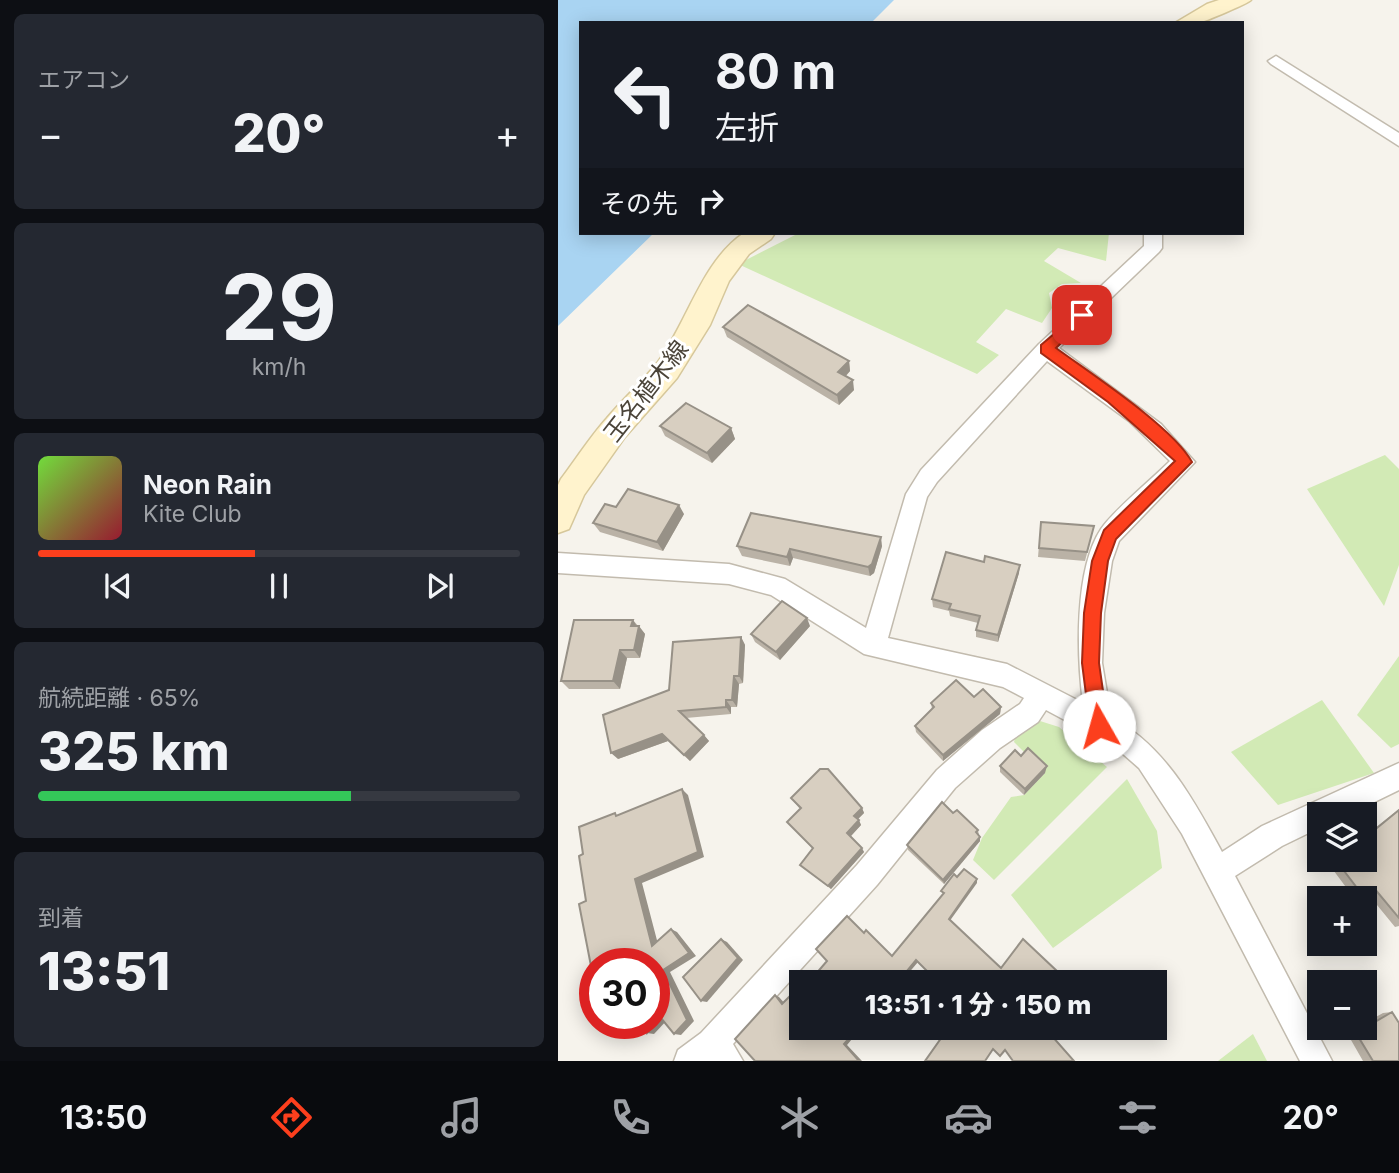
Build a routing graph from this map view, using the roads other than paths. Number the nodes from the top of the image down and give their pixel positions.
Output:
1 (1241, 0) edge
2 (1188, 21) edge
3 (1276, 61) dead end
4 (1399, 141) edge
5 (759, 235) edge
6 (1152, 235) edge
7 (1046, 349) junction
8 (558, 520) edge
9 (558, 563) edge
10 (873, 646) junction
11 (1042, 693) junction
12 (1099, 726) junction
13 (1399, 776) edge
14 (1345, 802) edge
15 (1307, 820) edge
16 (1215, 872) junction
17 (710, 1055) edge
18 (1317, 1061) edge

1 - 2 main road
3 - 4 street
5 - 8 main road, 玉名植木線
6 - 7 street
7 - 10 street
7 - 12 street
9 - 10 street
10 - 11 street
11 - 12 street
11 - 17 street
12 - 16 street
13 - 14 street
15 - 16 street
16 - 18 street

